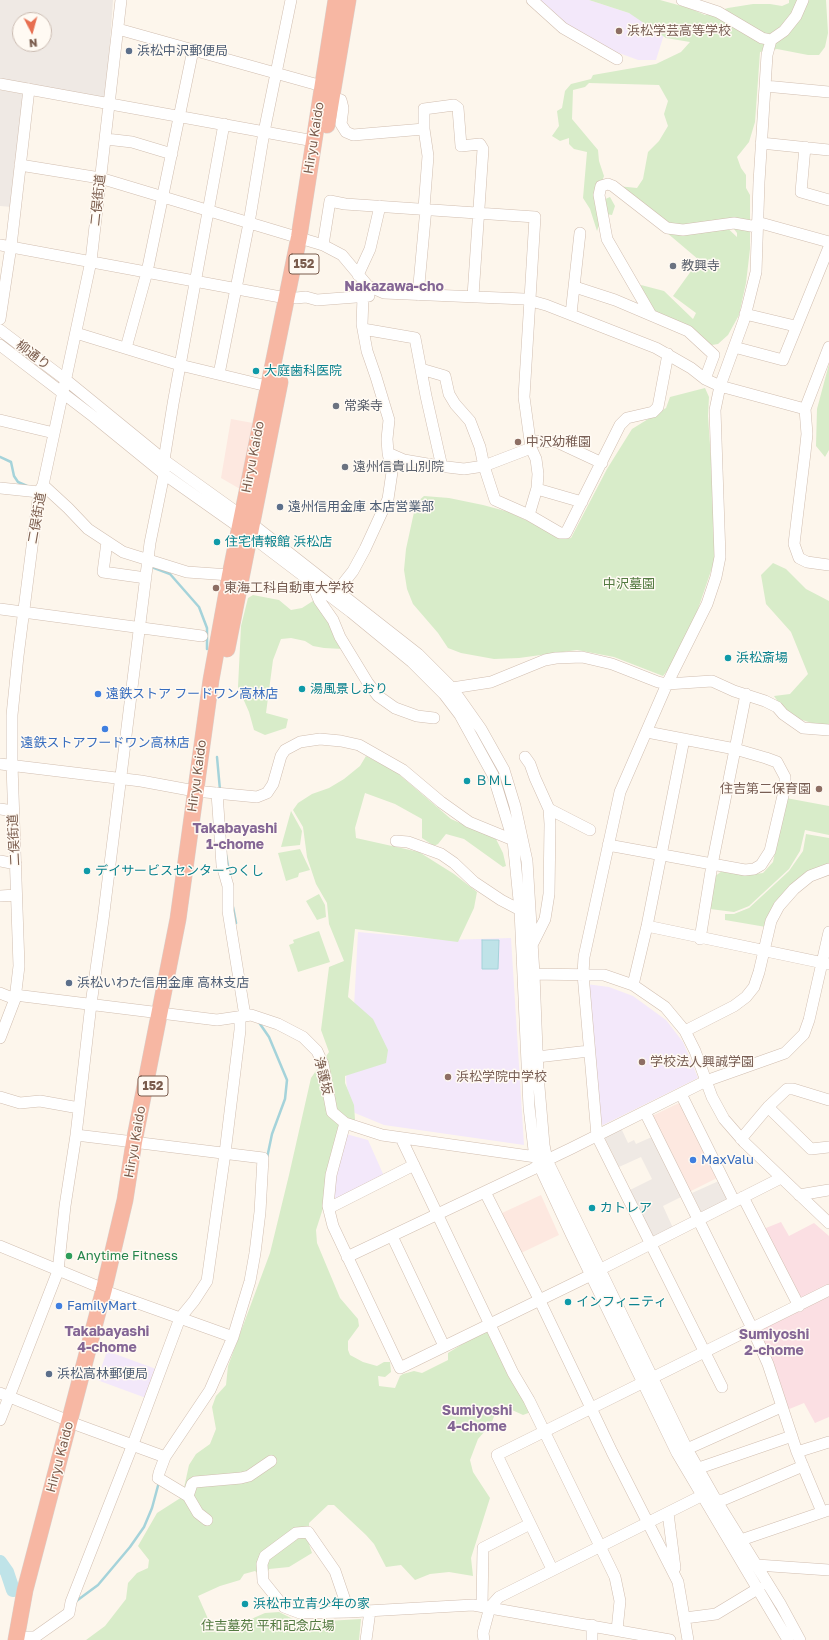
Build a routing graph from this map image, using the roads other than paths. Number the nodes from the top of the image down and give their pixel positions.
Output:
1 (121, 0) edge
2 (291, 0) edge
3 (336, 0) edge
4 (348, 0) edge
5 (532, 0) edge
6 (682, 0) edge
7 (803, 0) edge
8 (118, 29) junction
9 (771, 40) junction
10 (194, 50) junction
11 (617, 59) dead end
12 (277, 73) junction
13 (0, 84) edge
14 (765, 86) junction
15 (29, 89) junction
16 (327, 92) junction
17 (829, 92) edge
18 (110, 103) junction
19 (180, 116) junction
20 (224, 124) junction
21 (424, 130) junction
22 (264, 132) junction
23 (106, 139) junction
24 (314, 142) junction
25 (761, 143) junction
26 (805, 147) junction
27 (829, 150) edge
28 (172, 154) junction
29 (20, 164) junction
30 (100, 178) junction
31 (163, 196) junction
32 (829, 200) edge
33 (380, 206) junction
34 (425, 208) junction
35 (208, 210) junction
36 (478, 214) junction
37 (249, 223) junction
38 (757, 224) junction
39 (580, 233) dead end
40 (310, 241) junction
41 (829, 242) edge
42 (5, 246) edge
43 (829, 247) edge
44 (91, 261) junction
45 (147, 272) junction
46 (358, 274) junction
47 (196, 281) junction
48 (575, 287) junction
49 (236, 288) junction
50 (384, 293) junction
51 (418, 295) junction
52 (473, 296) junction
53 (363, 297) junction
54 (291, 298) junction
55 (530, 301) junction
56 (571, 314) junction
57 (745, 314) junction
58 (651, 315) junction
59 (0, 319) edge
60 (795, 326) junction
61 (363, 329) junction
62 (0, 330) edge
63 (76, 333) junction
64 (0, 345) edge
65 (734, 347) junction
66 (829, 347) edge
67 (126, 348) junction
68 (668, 354) junction
69 (180, 365) junction
70 (421, 369) junction
71 (219, 374) junction
72 (705, 379) junction
73 (66, 380) junction
74 (267, 386) junction
75 (720, 386) junction
76 (62, 392) junction
77 (805, 409) junction
78 (0, 420) edge
79 (54, 433) junction
80 (531, 444) junction
81 (388, 452) junction
82 (164, 460) junction
83 (602, 463) junction
84 (484, 466) junction
85 (442, 467) junction
86 (164, 474) junction
87 (0, 488) edge
88 (41, 489) junction
89 (537, 489) junction
90 (582, 502) junction
91 (529, 516) junction
92 (246, 526) junction
93 (106, 545) junction
94 (829, 565) edge
95 (147, 568) junction
96 (230, 575) junction
97 (310, 580) junction
98 (338, 590) junction
99 (0, 609) edge
100 (23, 613) junction
101 (139, 627) junction
102 (202, 636) dead end
103 (667, 684) junction
104 (452, 688) junction
105 (746, 694) junction
106 (434, 718) dead end
107 (829, 730) edge
108 (647, 732) junction
109 (684, 739) junction
110 (735, 749) junction
111 (525, 757) dead end
112 (0, 764) edge
113 (12, 765) junction
114 (120, 779) junction
115 (212, 793) junction
116 (0, 809) edge
117 (549, 809) junction
118 (13, 811) junction
119 (590, 830) dead end
120 (513, 840) junction
121 (396, 841) dead end
122 (608, 845) junction
123 (661, 855) junction
124 (0, 861) edge
125 (16, 864) junction
126 (712, 865) junction
127 (829, 869) edge
128 (16, 895) junction
129 (0, 896) edge
130 (520, 910) junction
131 (647, 926) junction
132 (829, 932) edge
133 (700, 939) junction
134 (532, 945) junction
135 (764, 951) junction
136 (825, 964) edge
137 (529, 974) junction
138 (583, 974) junction
139 (633, 985) junction
140 (0, 993) edge
141 (15, 997) junction
142 (91, 1004) junction
143 (164, 1014) junction
144 (245, 1016) junction
145 (685, 1031) junction
146 (0, 1038) edge
147 (589, 1051) junction
148 (537, 1056) junction
149 (706, 1081) junction
150 (681, 1094) junction
151 (0, 1097) edge
152 (829, 1100) edge
153 (768, 1107) junction
154 (79, 1108) junction
155 (645, 1112) junction
156 (345, 1123) junction
157 (76, 1135) junction
158 (597, 1136) junction
159 (401, 1138) junction
160 (741, 1139) junction
161 (137, 1142) junction
162 (829, 1147) edge
163 (225, 1153) junction
164 (541, 1161) junction
165 (414, 1165) junction
166 (781, 1178) junction
167 (829, 1190) edge
168 (485, 1192) junction
169 (799, 1195) junction
170 (739, 1199) junction
171 (329, 1208) junction
172 (438, 1214) junction
173 (699, 1218) junction
174 (829, 1223) edge
175 (392, 1236) junction
176 (652, 1244) junction
177 (0, 1246) edge
178 (347, 1258) junction
179 (58, 1271) junction
180 (595, 1272) junction
181 (829, 1290) edge
182 (107, 1291) junction
183 (539, 1299) junction
184 (799, 1306) junction
185 (180, 1318) junction
186 (491, 1324) junction
187 (752, 1328) junction
188 (233, 1337) junction
189 (444, 1346) junction
190 (705, 1352) junction
191 (648, 1381) junction
192 (722, 1387) dead end
193 (5, 1395) edge
194 (781, 1407) junction
195 (592, 1408) junction
196 (0, 1420) edge
197 (72, 1422) junction
198 (543, 1432) junction
199 (792, 1436) junction
200 (829, 1442) edge
201 (133, 1444) junction
202 (687, 1449) junction
203 (797, 1452) junction
204 (166, 1457) junction
205 (271, 1461) dead end
206 (803, 1466) junction
207 (698, 1470) junction
208 (188, 1496) junction
209 (701, 1496) junction
210 (716, 1500) junction
211 (826, 1511) edge
212 (668, 1513) junction
213 (207, 1520) dead end
214 (647, 1523) junction
215 (530, 1524) junction
216 (741, 1540) junction
217 (600, 1546) junction
218 (757, 1565) junction
219 (552, 1569) junction
220 (829, 1570) edge
221 (678, 1582) junction
222 (759, 1588) junction
223 (486, 1606) junction
224 (370, 1611) junction
225 (349, 1612) junction
226 (685, 1618) junction
227 (592, 1625) junction
228 (617, 1630) junction
229 (481, 1638) edge
230 (647, 1638) edge
231 (23, 1639) edge
232 (366, 1640) edge
233 (592, 1640) edge
234 (670, 1640) edge
235 (688, 1640) edge
236 (788, 1640) edge
237 (800, 1640) edge

1 - 8 street, 二俣街道
2 - 12 street
3 - 16 highway, Hiryu Kaido / 152
4 - 16 highway, Hiryu Kaido / 152
5 - 11 street
6 - 9 street
7 - 9 street
8 - 10 street
8 - 18 street, 二俣街道
9 - 14 street
10 - 12 street
10 - 19 street
12 - 16 street
12 - 22 street
13 - 15 street
14 - 17 street
14 - 25 street
15 - 18 street
15 - 29 street
16 - 21 street
16 - 24 highway, Hiryu Kaido / 152
16 - 40 highway, Hiryu Kaido / 152
18 - 19 street
18 - 23 street, 二俣街道
19 - 20 street
19 - 28 street
20 - 22 street
20 - 35 street
21 - 34 street
21 - 36 street
22 - 24 street
22 - 37 street
23 - 28 street
23 - 30 street, 二俣街道
24 - 40 highway, Hiryu Kaido / 152
25 - 26 street
25 - 38 street
26 - 27 street
26 - 32 street
28 - 31 street
29 - 30 street
29 - 42 street
30 - 31 street
30 - 44 street, 二俣街道
31 - 35 street
31 - 45 street
33 - 34 street
33 - 40 street
33 - 46 street
34 - 36 street
34 - 51 street
35 - 37 street
35 - 47 street
36 - 52 street
36 - 55 street
37 - 40 street
37 - 49 street
38 - 41 street
38 - 57 street
38 - 58 street
39 - 48 street
40 - 46 street
40 - 54 highway, Hiryu Kaido / 152
42 - 44 street
42 - 59 street
43 - 60 street
44 - 45 street
44 - 63 street, 二俣街道
45 - 47 street
45 - 67 street
46 - 50 street
47 - 49 street
47 - 69 street
48 - 56 street
48 - 58 street
49 - 54 street
49 - 71 street
50 - 51 street
50 - 53 street
51 - 52 street
52 - 55 street
53 - 54 street
53 - 61 street
54 - 74 highway, Hiryu Kaido / 152
54 - 92 highway, Hiryu Kaido / 152
55 - 56 street
55 - 80 street
56 - 68 street
57 - 60 street
57 - 65 street
58 - 72 street
60 - 65 street
61 - 70 street
61 - 81 street
62 - 73 street, 柳通り
63 - 67 street
63 - 73 street, 二俣街道
64 - 76 street, 柳通り
65 - 75 street
66 - 77 street
67 - 69 street
68 - 72 street
68 - 83 street
69 - 71 street
69 - 82 street
70 - 84 street
70 - 85 street
71 - 74 street
72 - 75 street
73 - 76 street, 二俣街道
73 - 82 street, 柳通り
74 - 92 highway, Hiryu Kaido / 152
75 - 77 street
75 - 103 street
76 - 79 street, 二俣街道
76 - 86 street, 柳通り
77 - 94 street
78 - 79 street
79 - 88 street, 二俣街道
80 - 83 street
80 - 84 street
80 - 89 street
81 - 85 street
81 - 98 street
82 - 86 street
82 - 92 street, 柳通り
83 - 90 street
84 - 85 street
84 - 91 street
86 - 92 street, 柳通り
86 - 95 street
87 - 88 street
88 - 93 street
88 - 100 street, 二俣街道
89 - 90 street
89 - 91 street
90 - 91 street
92 - 96 highway, Hiryu Kaido / 152
92 - 97 street
92 - 98 street
92 - 115 highway, Hiryu Kaido / 152
93 - 95 street
93 - 95 street
95 - 96 street
95 - 101 street
96 - 115 highway, Hiryu Kaido / 152
97 - 106 street
97 - 120 street
98 - 104 street
99 - 100 street
100 - 101 street
100 - 113 street, 二俣街道
101 - 102 street
101 - 114 street
103 - 104 street
103 - 105 street
103 - 108 street
104 - 134 street
105 - 107 street
105 - 110 street
108 - 109 street
108 - 122 street
109 - 110 street
109 - 123 street
110 - 126 street
110 - 126 street
111 - 117 street
112 - 113 street
113 - 114 street
113 - 118 street, 二俣街道
114 - 115 street
114 - 142 street
115 - 120 street
115 - 143 highway, Hiryu Kaido / 152
115 - 144 street
116 - 118 street
117 - 119 street
117 - 134 street
118 - 125 street, 二俣街道
120 - 130 street
121 - 130 street
122 - 123 street
122 - 138 street
123 - 126 street
123 - 131 street
124 - 125 street
125 - 128 street, 二俣街道
126 - 133 street
127 - 135 street
128 - 129 street
128 - 141 street, 二俣街道
130 - 137 street
131 - 133 street
131 - 139 street
132 - 136 street
133 - 135 street
134 - 137 street
135 - 136 street
135 - 145 street
136 - 149 street
137 - 138 street
137 - 148 street
137 - 164 street
138 - 139 street
138 - 147 street
139 - 145 street
140 - 141 street
141 - 142 street
141 - 146 street, 二俣街道
142 - 143 street
142 - 154 street
143 - 144 street
143 - 161 highway, Hiryu Kaido / 152
144 - 156 street, 浄護坂
144 - 163 street
145 - 149 street
147 - 148 street
147 - 158 street
148 - 164 street
149 - 150 street
149 - 160 street
150 - 155 street
150 - 170 street
151 - 154 street
152 - 153 street
153 - 160 street
153 - 162 street
154 - 157 street
155 - 158 street
155 - 173 street
156 - 159 street
156 - 171 street
157 - 161 street
157 - 179 street
158 - 164 street
158 - 176 street
159 - 164 street
159 - 165 street
160 - 166 street
161 - 163 street
161 - 182 highway, Hiryu Kaido / 152
163 - 185 street
163 - 188 street
164 - 168 street
164 - 180 street
165 - 171 street
165 - 172 street
166 - 169 street
166 - 170 street
167 - 169 street
168 - 172 street
168 - 183 street
169 - 174 street
170 - 173 street
170 - 184 street
171 - 178 street
172 - 175 street
172 - 186 street
173 - 176 street
173 - 187 street
175 - 178 street
175 - 189 street
176 - 180 street
176 - 190 street
177 - 179 street
178 - 189 street
179 - 182 street
179 - 193 street
180 - 183 street
180 - 191 street
181 - 184 street
182 - 185 street
182 - 197 highway, Hiryu Kaido / 152
183 - 186 street
183 - 195 street
184 - 187 street
185 - 188 street
185 - 201 street
186 - 189 street
186 - 198 street
187 - 190 street
187 - 194 street
188 - 204 street
190 - 191 street
190 - 192 street
191 - 195 street
191 - 202 street
191 - 209 street
193 - 196 street
193 - 197 street
194 - 199 street
194 - 202 street
195 - 198 street
195 - 214 street
197 - 201 street
197 - 231 highway, Hiryu Kaido / 152
198 - 215 street
198 - 217 street
199 - 203 street
199 - 207 street
200 - 203 street
201 - 204 street
201 - 231 street
202 - 207 street
203 - 206 street
204 - 208 street
205 - 208 street
206 - 210 street
206 - 211 street
207 - 210 street
208 - 213 street
209 - 212 street
209 - 222 street
210 - 216 street
211 - 216 street
212 - 214 street
212 - 221 street
214 - 217 street
214 - 221 street
215 - 219 street
215 - 223 street
216 - 218 street
217 - 219 street
217 - 228 street
218 - 220 street
218 - 237 street
219 - 223 street
221 - 226 street
222 - 226 street
222 - 236 street
223 - 224 street
223 - 227 street
223 - 229 street
224 - 225 street
224 - 232 street
225 - 225 street
226 - 235 street
227 - 228 street
227 - 233 street
228 - 230 street
230 - 234 street

